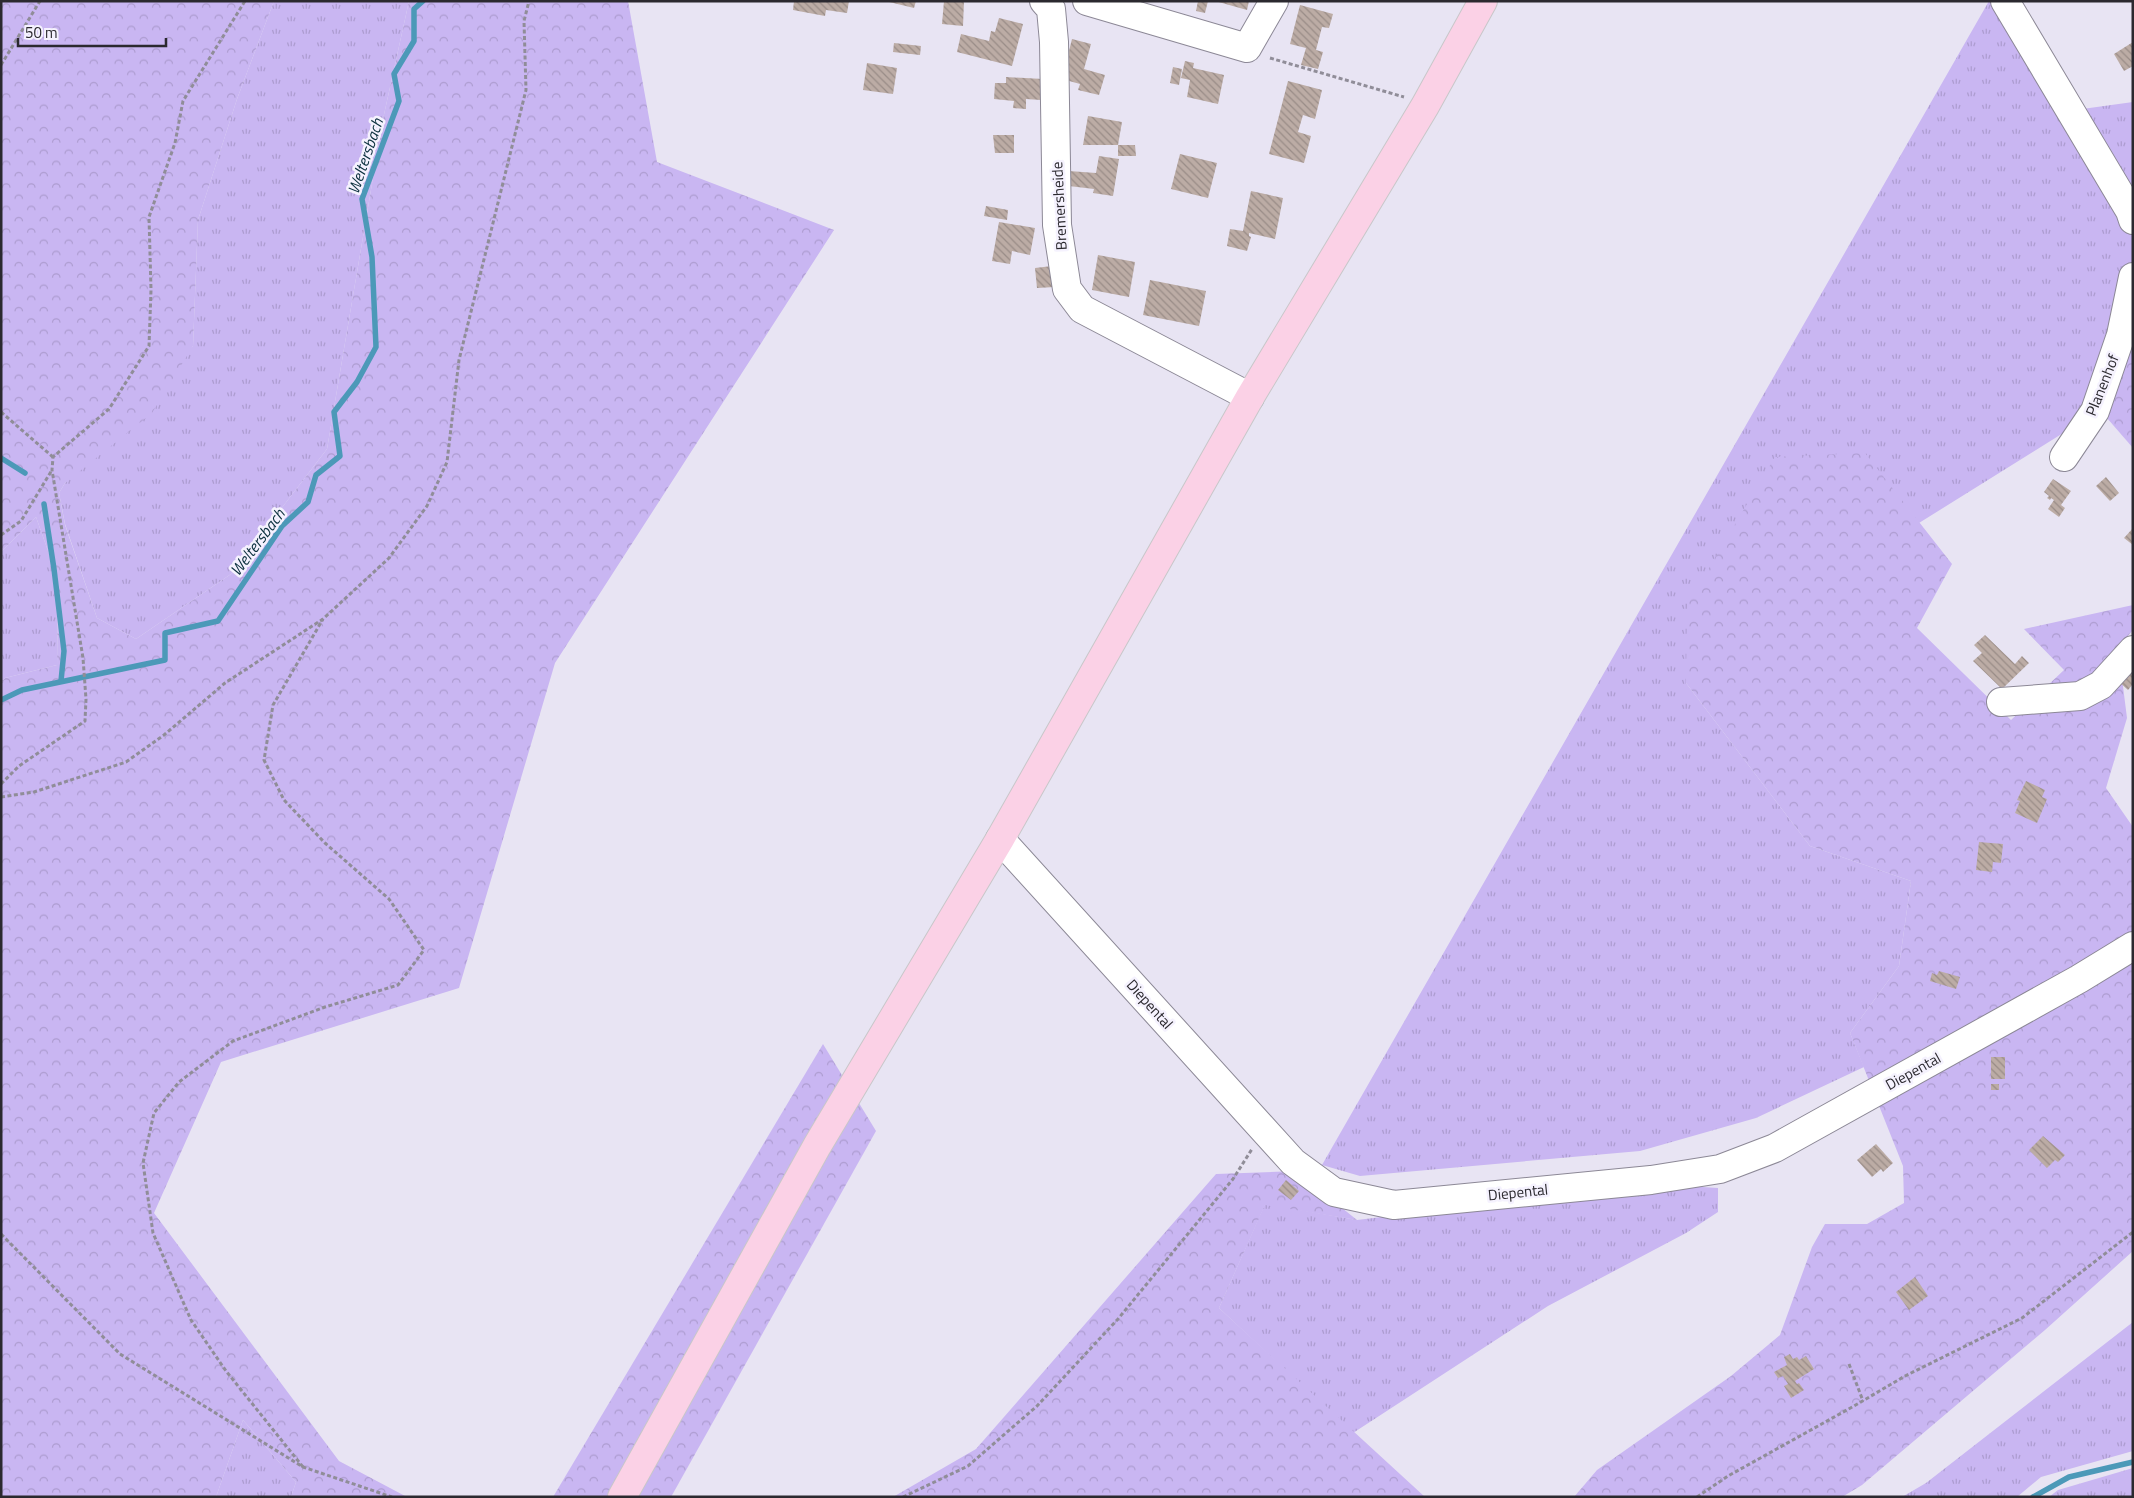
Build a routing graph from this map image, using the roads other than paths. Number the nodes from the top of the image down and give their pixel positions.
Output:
1 (1044, 1) edge
2 (1087, 1) edge
3 (1274, 1) edge
4 (1483, 1) edge
5 (2005, 1) edge
6 (2131, 215) edge
7 (2133, 277) edge
8 (1250, 397) junction
9 (2064, 457) dead end
10 (2133, 650) edge
11 (2001, 702) dead end
12 (1000, 839) junction
13 (2133, 946) edge
14 (622, 1497) edge

1 - 8 street, Bremersheide
2 - 3 street
4 - 8 main road
5 - 6 street
7 - 9 street, Planenhof
8 - 12 main road
10 - 11 street
12 - 13 street, Diepental
12 - 14 main road

